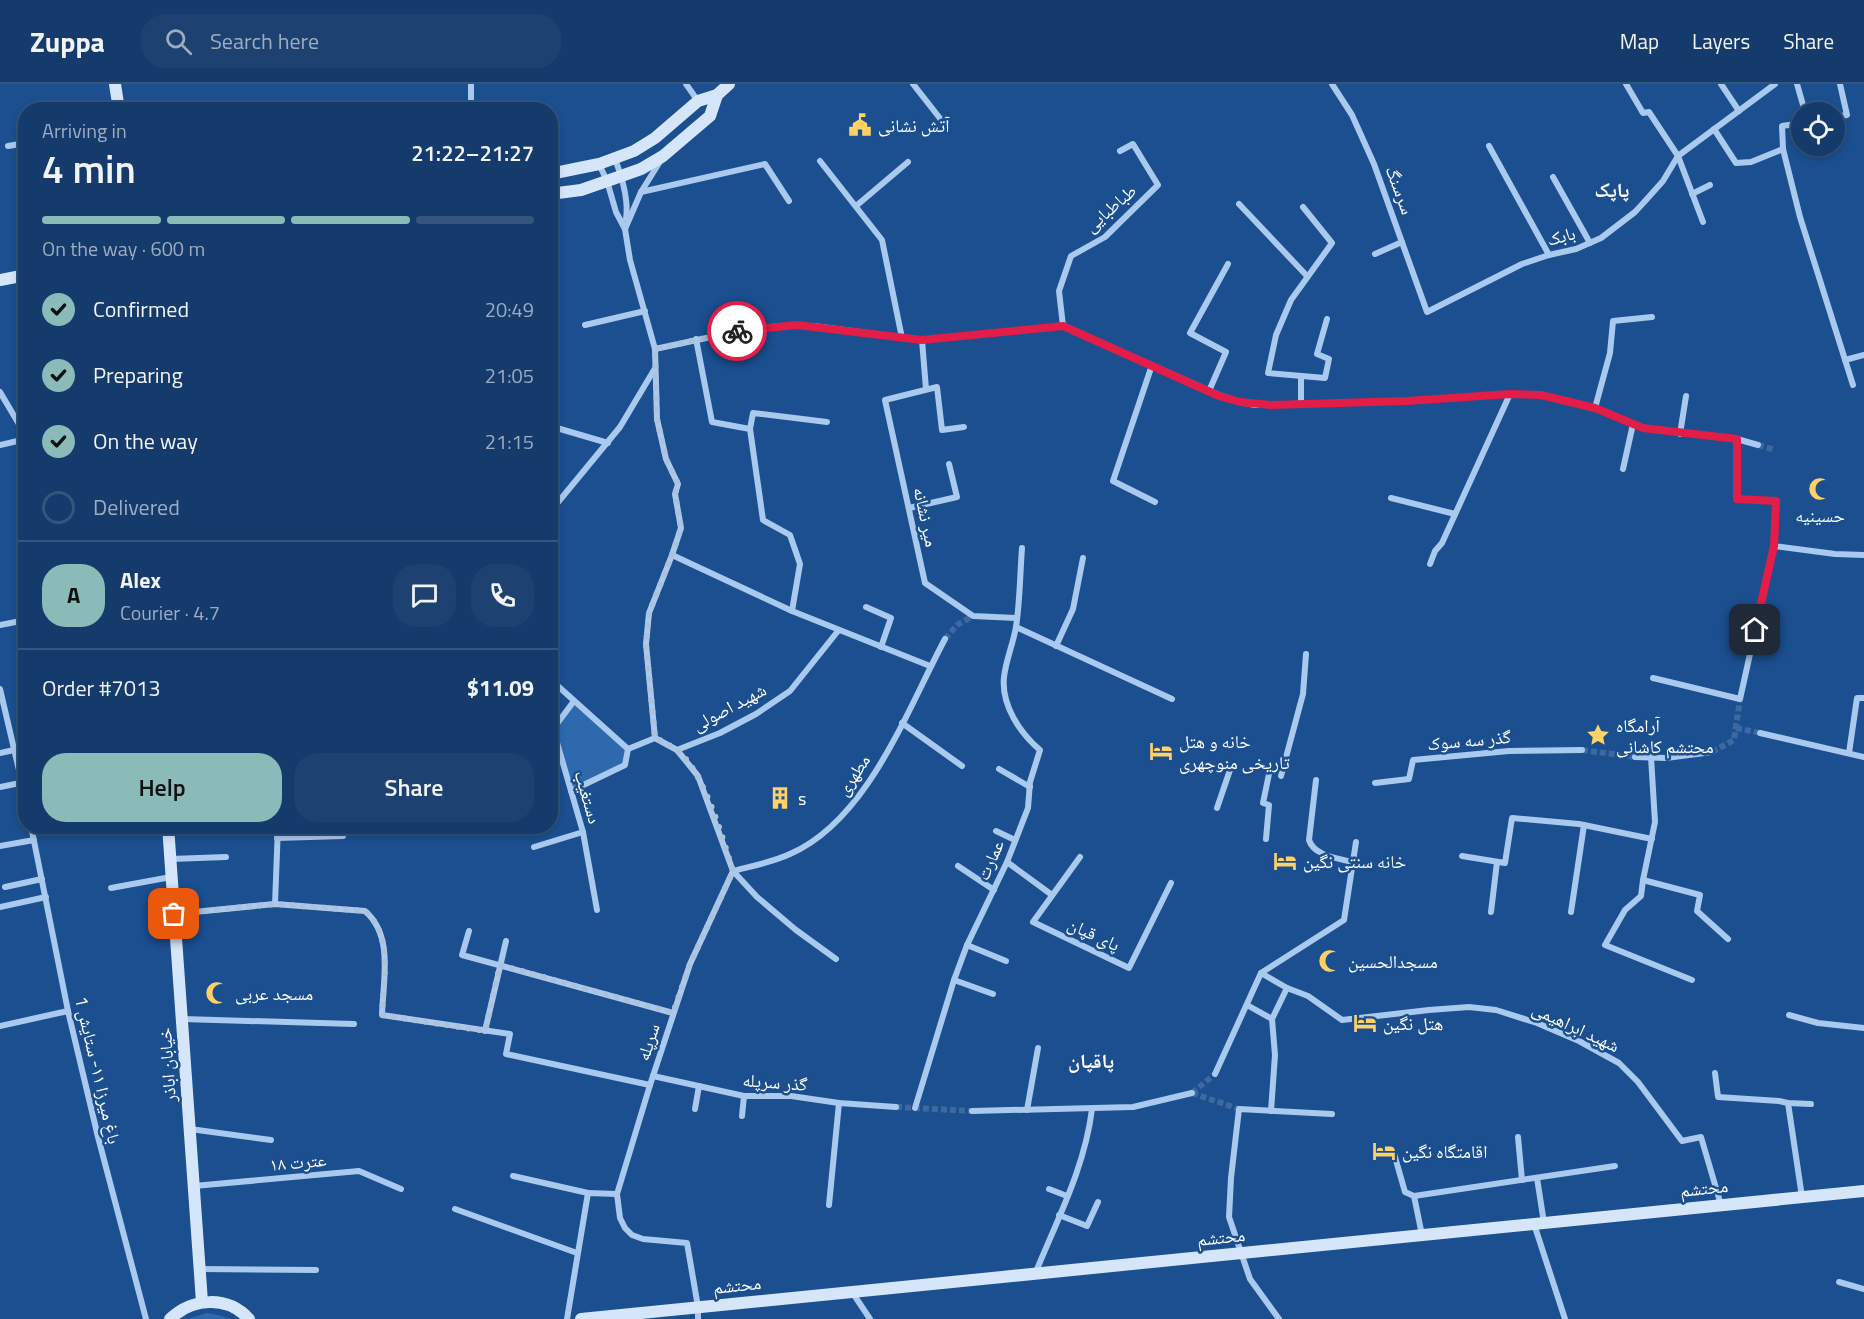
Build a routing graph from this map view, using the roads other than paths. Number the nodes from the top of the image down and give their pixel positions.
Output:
1 (115, 84) edge
2 (471, 84) edge
3 (686, 84) edge
4 (729, 84) edge
5 (913, 84) edge
6 (1332, 84) edge
7 (1626, 84) edge
8 (1721, 84) edge
9 (1775, 84) edge
10 (1797, 84) edge
11 (1840, 84) edge
12 (717, 95) junction
13 (698, 101) junction
14 (118, 102) edge
15 (471, 102) edge
16 (1802, 102) edge
17 (1844, 102) edge
18 (1739, 111) junction
19 (1791, 125) edge
20 (946, 126) dead end
21 (1714, 129) junction
22 (18, 144) edge
23 (8, 146) dead end
24 (1489, 146) dead end
25 (1783, 149) junction
26 (1120, 151) dead end
27 (663, 156) junction
28 (1678, 156) junction
29 (615, 159) junction
30 (820, 161) dead end
31 (908, 162) dead end
32 (599, 164) junction
33 (558, 172) edge
34 (622, 177) junction
35 (1553, 177) dead end
36 (607, 182) junction
37 (1710, 185) dead end
38 (641, 192) junction
39 (558, 193) edge
40 (1692, 194) junction
41 (789, 201) dead end
42 (1239, 204) dead end
43 (856, 206) junction
44 (1303, 207) dead end
45 (1703, 222) dead end
46 (625, 228) junction
47 (1402, 242) junction
48 (1590, 243) junction
49 (1375, 254) dead end
50 (1550, 255) junction
51 (1228, 264) dead end
52 (1307, 276) junction
53 (18, 277) edge
54 (0, 280) edge
55 (645, 311) junction
56 (1427, 312) joint
57 (1652, 317) dead end
58 (1327, 319) dead end
59 (585, 325) dead end
60 (1063, 326) junction
61 (902, 338) junction
62 (696, 339) junction
63 (922, 340) junction
64 (655, 349) junction
65 (1864, 355) edge
66 (1845, 360) junction
67 (1152, 365) junction
68 (654, 370) junction
69 (1301, 376) junction
70 (1853, 385) dead end
71 (926, 389) junction
72 (1209, 391) junction
73 (0, 392) edge
74 (1510, 394) junction
75 (1686, 396) dead end
76 (1301, 404) junction
77 (1595, 408) junction
78 (827, 422) dead end
79 (18, 423) edge
80 (1633, 424) junction
81 (964, 427) dead end
82 (558, 428) edge
83 (750, 429) junction
84 (1680, 434) junction
85 (18, 439) edge
86 (1737, 439) junction
87 (608, 442) junction
88 (0, 445) edge
89 (1758, 445) tunnel mouth
90 (949, 464) dead end
91 (1623, 469) dead end
92 (1391, 498) dead end
93 (558, 502) edge
94 (1155, 502) dead end
95 (909, 508) junction
96 (1455, 514) junction
97 (1774, 546) junction
98 (1022, 548) dead end
99 (672, 555) junction
100 (1864, 555) edge
101 (1083, 558) dead end
102 (1430, 564) dead end
103 (866, 607) dead end
104 (792, 611) junction
105 (1016, 618) junction
106 (18, 622) edge
107 (0, 625) edge
108 (1016, 627) junction
109 (838, 631) junction
110 (945, 639) tunnel mouth
111 (1056, 646) junction
112 (881, 647) junction
113 (1306, 654) dead end
114 (930, 666) junction
115 (1653, 678) dead end
116 (558, 686) edge
117 (0, 689) edge
118 (1864, 698) edge
119 (1172, 699) dead end
120 (574, 701) junction
121 (558, 722) edge
122 (902, 723) junction
123 (1760, 733) tunnel mouth
124 (655, 738) junction
125 (558, 745) edge
126 (628, 748) junction
127 (14, 750) junction
128 (677, 750) junction
129 (1582, 750) tunnel mouth
130 (1712, 752) tunnel mouth
131 (0, 753) edge
132 (1849, 753) junction
133 (1635, 757) tunnel mouth
134 (1651, 757) junction
135 (1864, 757) edge
136 (18, 763) edge
137 (962, 766) dead end
138 (1231, 766) dead end
139 (999, 769) dead end
140 (1269, 774) dead end
141 (1281, 776) dead end
142 (1316, 780) dead end
143 (1375, 783) dead end
144 (18, 784) edge
145 (0, 787) edge
146 (1030, 787) junction
147 (572, 791) junction
148 (1217, 808) dead end
149 (1584, 825) junction
150 (996, 831) dead end
151 (583, 832) junction
152 (33, 834) edge
153 (169, 834) edge
154 (277, 834) edge
155 (343, 836) dead end
156 (277, 838) junction
157 (1266, 839) dead end
158 (1652, 839) junction
159 (34, 840) junction
160 (1015, 840) junction
161 (1356, 842) dead end
162 (0, 846) edge
163 (534, 847) dead end
164 (1462, 856) dead end
165 (226, 857) dead end
166 (1080, 857) dead end
167 (171, 859) junction
168 (1007, 862) junction
169 (1353, 862) junction
170 (1497, 862) junction
171 (958, 866) dead end
172 (733, 871) junction
173 (172, 876) junction
174 (42, 879) junction
175 (1643, 880) junction
176 (1171, 883) dead end
177 (5, 887) dead end
178 (111, 888) dead end
179 (994, 890) junction
180 (1052, 895) junction
181 (45, 897) junction
182 (275, 904) junction
183 (0, 907) edge
184 (597, 910) dead end
185 (1491, 912) dead end
186 (1571, 912) dead end
187 (174, 914) junction
188 (469, 931) dead end
189 (1728, 939) dead end
190 (506, 941) dead end
191 (967, 945) junction
192 (836, 959) dead end
193 (1006, 961) dead end
194 (500, 965) junction
195 (1261, 973) junction
196 (954, 980) junction
197 (1692, 980) dead end
198 (1287, 988) junction
199 (993, 994) dead end
200 (1247, 1005) junction
201 (68, 1011) junction
202 (673, 1013) junction
203 (1789, 1015) dead end
204 (182, 1019) junction
205 (1272, 1019) junction
206 (354, 1024) dead end
207 (0, 1026) edge
208 (1864, 1028) edge
209 (485, 1031) junction
210 (1038, 1048) dead end
211 (1715, 1072) dead end
212 (1215, 1074) tunnel mouth
213 (653, 1076) junction
214 (650, 1085) junction
215 (699, 1086) junction
216 (1192, 1093) dead end
217 (744, 1096) junction
218 (839, 1103) junction
219 (1788, 1103) junction
220 (1811, 1104) dead end
221 (896, 1107) tunnel mouth
222 (695, 1108) dead end
223 (915, 1108) dead end
224 (1092, 1108) junction
225 (1027, 1110) junction
226 (972, 1111) tunnel mouth
227 (1271, 1111) junction
228 (1332, 1114) dead end
229 (742, 1116) dead end
230 (190, 1129) junction
231 (1518, 1137) dead end
232 (271, 1140) dead end
233 (1393, 1150) dead end
234 (1615, 1166) dead end
235 (513, 1176) dead end
236 (1537, 1178) junction
237 (1522, 1180) junction
238 (194, 1186) junction
239 (401, 1189) dead end
240 (1049, 1189) dead end
241 (1864, 1191) edge
242 (588, 1193) junction
243 (616, 1194) junction
244 (1066, 1196) junction
245 (1414, 1196) junction
246 (1802, 1197) junction
247 (1098, 1202) dead end
248 (829, 1205) dead end
249 (1721, 1205) junction
250 (455, 1209) dead end
251 (1059, 1215) junction
252 (1538, 1223) junction
253 (1422, 1235) junction
254 (577, 1253) junction
255 (1241, 1253) junction
256 (200, 1269) junction
257 (315, 1270) dead end
258 (1035, 1274) junction
259 (1839, 1282) dead end
260 (1864, 1289) edge
261 (852, 1292) junction
262 (202, 1302) junction
263 (698, 1313) edge
264 (604, 1318) edge
265 (146, 1319) edge
266 (170, 1319) edge
267 (249, 1319) edge
268 (567, 1319) edge
269 (581, 1319) edge
270 (870, 1319) edge
271 (1279, 1319) edge
272 (1565, 1319) edge

1 - 14 main road
2 - 15 street
3 - 13 street
4 - 12 main road
5 - 20 street
6 - 47 street, سرسنگ
7 - 28 street
8 - 18 street
9 - 18 street
10 - 16 street
11 - 17 street
12 - 13 main road
12 - 27 main road
13 - 29 main road
18 - 21 street
19 - 25 street
21 - 25 street
21 - 28 street
22 - 23 street
24 - 50 street
25 - 66 street
26 - 60 street, طباطبایی
27 - 34 main road
27 - 38 street
28 - 40 street
28 - 48 street, بابک
29 - 32 main road
29 - 34 street
30 - 43 street
31 - 43 street
32 - 33 main road
32 - 36 street
34 - 36 main road
34 - 46 street
35 - 48 street
36 - 39 main road
36 - 46 street
37 - 40 street
38 - 41 street
38 - 46 street
40 - 45 street
42 - 52 street
43 - 61 street
44 - 52 street
46 - 55 street
47 - 49 street
47 - 56 street, سرسنگ
48 - 50 street, بابک
50 - 56 street, بابک
51 - 72 street
52 - 69 street
53 - 54 main road
55 - 59 street
55 - 64 street
57 - 77 street
58 - 69 street
60 - 63 street
60 - 67 street
61 - 62 street
61 - 63 street
62 - 64 street
62 - 83 street
63 - 71 street
64 - 68 street
65 - 66 street
66 - 70 street
67 - 72 street
67 - 94 street
68 - 87 street
68 - 99 street
69 - 76 street
71 - 81 street, میر نشانه
71 - 95 street, میر نشانه
72 - 76 street
73 - 79 street
74 - 76 street
74 - 77 street
74 - 96 street
75 - 84 street
77 - 80 street
78 - 83 street
80 - 84 street
80 - 91 street
82 - 87 street
83 - 104 street
84 - 86 street
85 - 88 street
86 - 89 street
86 - 97 street
87 - 93 street
90 - 95 street
92 - 96 street
95 - 105 street, میر نشانه
96 - 102 street
97 - 100 street
97 - 115 street
98 - 105 street
99 - 104 street
99 - 124 street
101 - 111 street
103 - 112 street
104 - 109 street
105 - 108 street
106 - 107 street
108 - 111 street
108 - 146 street, عمارت
109 - 112 street
109 - 128 street, شهید اصولی
110 - 114 street, مطهری
111 - 119 street
112 - 114 street
113 - 141 street
114 - 122 street, مطهری
116 - 120 street
117 - 127 street
118 - 132 street
120 - 121 street, دستغیب
120 - 126 street
122 - 137 street
122 - 172 street, مطهری
123 - 132 street
124 - 126 street
124 - 128 street
125 - 147 street, دستغیب
126 - 147 street
127 - 131 street
127 - 136 street
128 - 172 street
129 - 143 street, گذر سه سوک
130 - 134 street
132 - 135 street
133 - 134 street
134 - 158 street
138 - 148 street
139 - 146 street
140 - 157 street
142 - 169 street
144 - 145 street
146 - 160 street, عمارت
147 - 151 street, دستغیب
149 - 158 street
149 - 170 street
149 - 186 street
150 - 160 street
151 - 163 street
151 - 184 street, دستغیب
152 - 159 street, باغ میرزا ۱۱- ستایش 1
153 - 167 main road, خیابان اباذر
154 - 156 street
155 - 156 street
156 - 182 street
158 - 175 street
159 - 162 street
159 - 174 street, باغ میرزا ۱۱- ستایش 1
160 - 168 street, عمارت
161 - 169 street
164 - 170 street
165 - 167 street
166 - 180 street, پای قپان
167 - 173 main road, خیابان اباذر
168 - 179 street, عمارت
168 - 180 street
169 - 195 street
170 - 185 street
171 - 179 street
172 - 192 street
172 - 202 street, سرپله
173 - 178 street
173 - 187 main road, خیابان اباذر
174 - 177 street
174 - 181 street, باغ میرزا ۱۱- ستایش 1
175 - 189 street
175 - 197 street
176 - 180 street, پای قپان
179 - 191 street, عمارت
181 - 183 street
181 - 201 street, باغ میرزا ۱۱- ستایش 1
182 - 187 street
182 - 209 street
187 - 204 main road, خیابان اباذر
188 - 194 street
190 - 194 street
191 - 193 street
191 - 196 street, عمارت
194 - 202 street
194 - 209 street
195 - 198 street, شهید ابراهیمی
195 - 200 street
196 - 199 street
196 - 223 street, عمارت
198 - 205 street
198 - 249 street, شهید ابراهیمی
200 - 205 street
200 - 212 street
201 - 207 street
201 - 265 street, باغ میرزا ۱۱- ستایش 1
202 - 213 street, سرپله
203 - 208 street
204 - 206 street
204 - 230 main road, خیابان اباذر
205 - 227 street
209 - 214 street
210 - 225 street
211 - 219 street
213 - 214 street, سرپله
213 - 215 street, گذر سرپله
214 - 243 street, سرپله
215 - 217 street, گذر سرپله
215 - 222 street
216 - 224 street
217 - 218 street, گذر سرپله
217 - 229 street
218 - 221 street, گذر سرپله
218 - 248 street
219 - 220 street
219 - 246 street
224 - 225 street
224 - 244 street
225 - 226 street
227 - 228 street
227 - 255 street
230 - 232 street
230 - 238 main road, خیابان اباذر
231 - 237 street
233 - 245 street
234 - 236 street
235 - 242 street
236 - 237 street
236 - 252 street
237 - 245 street
238 - 239 street, عترت ۱۸
238 - 256 main road, خیابان اباذر
240 - 244 street
241 - 246 main road, محتشم
242 - 243 street
242 - 254 street
243 - 263 street
244 - 251 street
245 - 253 street
246 - 249 main road, محتشم
247 - 251 street
249 - 252 main road, محتشم
250 - 254 street
251 - 258 street
252 - 253 main road, محتشم
252 - 272 street
253 - 255 main road, محتشم
254 - 268 street
255 - 258 main road, محتشم
255 - 271 street
256 - 257 street
256 - 262 main road, خیابان اباذر
258 - 261 main road, محتشم
259 - 260 street
261 - 263 main road, محتشم
261 - 270 street
262 - 266 main road
262 - 267 main road
263 - 264 main road, محتشم
264 - 269 main road, محتشم

